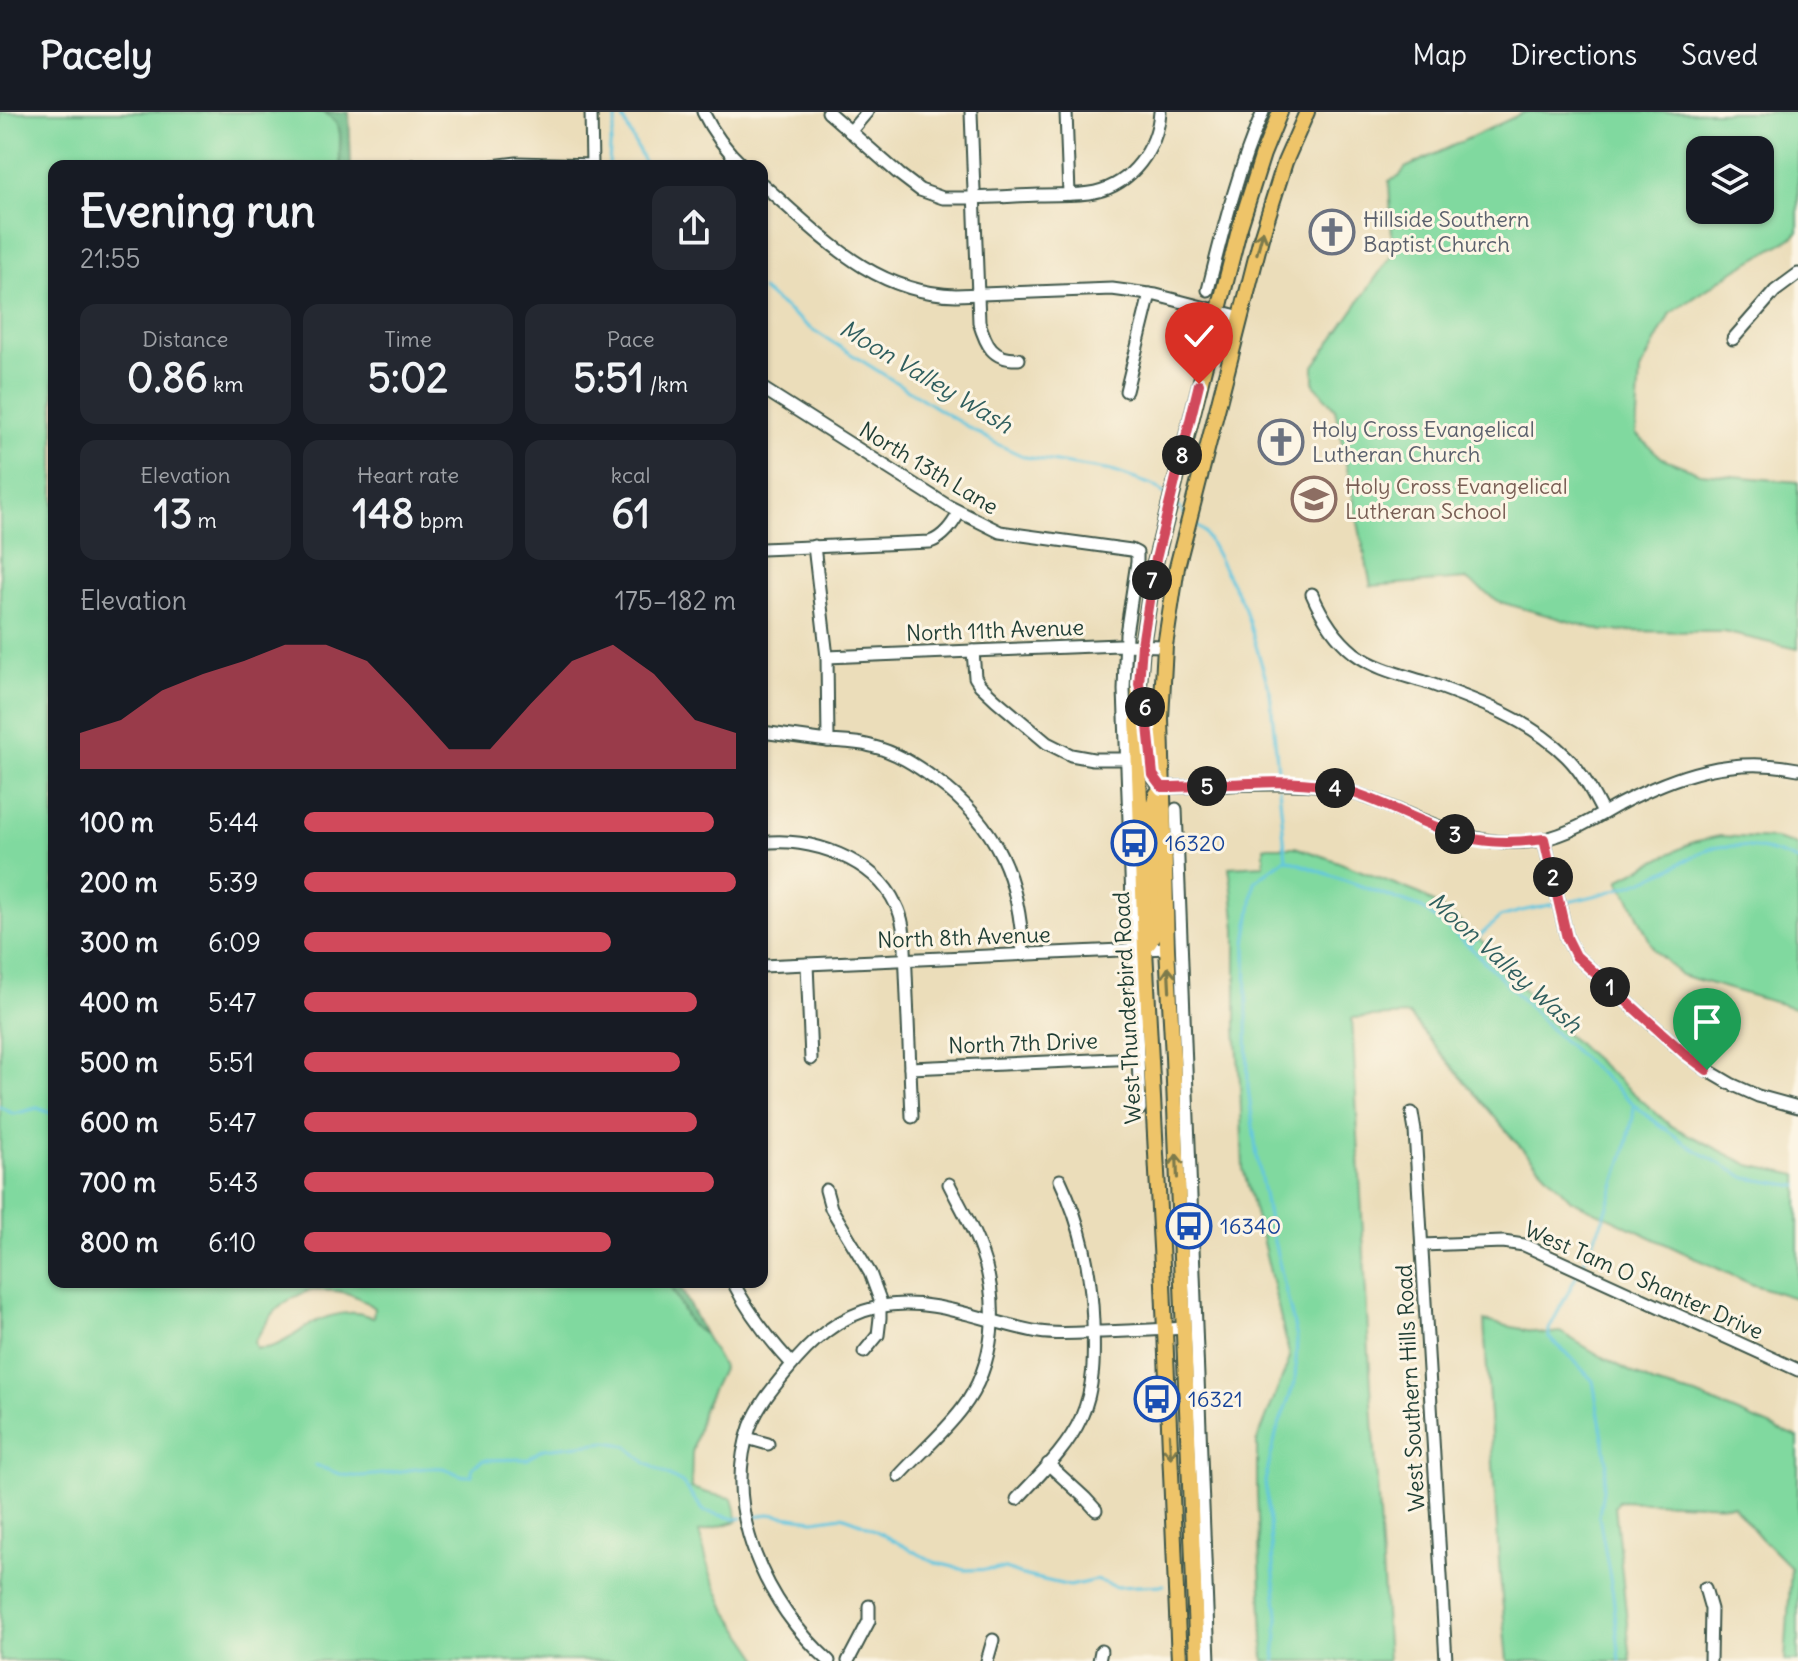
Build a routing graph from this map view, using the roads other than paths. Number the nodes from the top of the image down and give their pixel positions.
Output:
1 (591, 112) edge
2 (703, 112) edge
3 (828, 112) edge
4 (867, 112) edge
5 (971, 112) edge
6 (1066, 112) edge
7 (1160, 112) edge
8 (1263, 112) edge
9 (1280, 112) edge
10 (1307, 112) edge
11 (850, 132) junction
12 (592, 160) edge
13 (737, 160) edge
14 (768, 189) edge
15 (1069, 194) junction
16 (974, 198) junction
17 (1222, 265) junction
18 (1798, 274) edge
19 (1208, 290) dead end
20 (977, 294) junction
21 (1150, 294) junction
22 (1218, 311) junction
23 (1241, 317) junction
24 (1733, 339) dead end
25 (1019, 359) dead end
26 (1126, 391) dead end
27 (768, 392) edge
28 (1182, 456) junction
29 (1204, 462) junction
30 (959, 513) junction
31 (814, 546) junction
32 (768, 549) edge
33 (1137, 553) joint
34 (1312, 594) dead end
35 (1125, 645) junction
36 (1142, 645) junction
37 (1165, 646) junction
38 (973, 651) junction
39 (827, 657) junction
40 (1139, 684) junction
41 (768, 733) edge
42 (828, 741) junction
43 (1126, 759) junction
44 (1798, 769) edge
45 (1162, 787) junction
46 (1176, 809) dead end
47 (1603, 813) junction
48 (1544, 839) junction
49 (768, 843) edge
50 (1171, 856) junction
51 (1167, 948) junction
52 (1139, 949) junction
53 (1023, 955) junction
54 (905, 960) junction
55 (807, 964) junction
56 (768, 966) edge
57 (1139, 1058) junction
58 (811, 1059) dead end
59 (910, 1068) junction
60 (1798, 1107) edge
61 (1140, 1109) dead end
62 (1412, 1113) dead end
63 (912, 1117) dead end
64 (1060, 1180) dead end
65 (949, 1184) dead end
66 (826, 1190) dead end
67 (1422, 1245) junction
68 (1189, 1283) junction
69 (1163, 1284) junction
70 (736, 1288) edge
71 (880, 1306) junction
72 (992, 1320) junction
73 (1184, 1328) junction
74 (1165, 1329) junction
75 (1093, 1333) junction
76 (864, 1352) dead end
77 (792, 1364) junction
78 (1798, 1370) edge
79 (747, 1438) junction
80 (768, 1444) dead end
81 (1048, 1464) junction
82 (899, 1476) dead end
83 (1017, 1499) dead end
84 (1096, 1510) dead end
85 (1175, 1569) junction
86 (1194, 1569) junction
87 (1705, 1588) dead end
88 (869, 1606) dead end
89 (993, 1640) dead end
90 (829, 1661) edge
91 (848, 1661) edge
92 (987, 1661) edge
93 (1179, 1661) edge
94 (1197, 1661) edge
95 (1209, 1661) edge
96 (1446, 1661) edge
97 (1710, 1661) edge

1 - 12 street
2 - 13 street
3 - 11 street
4 - 11 street
5 - 16 street
6 - 15 street
7 - 15 street
8 - 17 street, West Thunderbird Road
9 - 17 main road, West Thunderbird Road
23 -> 10 main road, West Thunderbird Road
11 - 16 street
14 - 20 street
15 - 16 street
16 - 20 street
17 - 19 street, West Thunderbird Road
17 - 22 main road, West Thunderbird Road
18 - 24 street
20 - 21 street
20 - 25 street
21 - 22 street
21 - 26 street
22 - 23 street
22 - 28 main road, West Thunderbird Road
23 - 29 main road, West Thunderbird Road
27 - 30 street, North 13th Lane
28 - 29 main road
28 - 36 main road, West Thunderbird Road
29 - 37 main road, West Thunderbird Road
30 - 31 street
30 - 33 street, North 13th Lane
31 - 32 street
31 - 39 street
33 - 35 street, West Thunderbird Road
34 - 47 street
35 - 36 street, North 11th Avenue
35 - 38 street, North 11th Avenue
35 - 43 street, West Thunderbird Road
36 - 37 street, North 11th Avenue
36 - 40 main road, West Thunderbird Road
37 - 45 main road, West Thunderbird Road
38 - 39 street, North 11th Avenue
38 - 43 street
39 - 42 street
40 - 45 main road
40 - 52 main road, West Thunderbird Road
41 - 42 street
42 - 53 street
43 - 52 street, West Thunderbird Road
44 - 47 street
45 - 48 street
45 - 50 main road, West Thunderbird Road
45 - 52 main road
46 - 50 street, West Thunderbird Road
47 - 48 street
48 - 60 street
49 - 54 street
50 - 51 main road, West Thunderbird Road
50 - 68 street, West Thunderbird Road
51 - 52 street, North 8th Avenue
68 -> 51 main road, West Thunderbird Road
52 - 53 street, North 8th Avenue
52 - 57 street, West Thunderbird Road
52 - 69 main road, West Thunderbird Road
53 - 54 street, North 8th Avenue
54 - 55 street, North 8th Avenue
54 - 59 street
55 - 56 street, North 8th Avenue
55 - 58 street
57 - 59 street, North 7th Drive
57 - 61 street, West Thunderbird Road
59 - 63 street
62 - 67 street, West Southern Hills Road
64 - 75 street
65 - 72 street
66 - 71 street
67 - 78 street, West Tam O Shanter Drive
67 - 96 street, West Southern Hills Road
68 - 69 main road
68 - 73 main road, West Thunderbird Road
68 - 95 street, West Thunderbird Road
69 - 74 main road, West Thunderbird Road
70 - 77 street
71 - 72 street
71 - 76 street
71 - 77 street
72 - 75 street
72 - 82 street
73 - 74 street
73 - 86 main road, West Thunderbird Road
74 - 75 street
74 -> 85 main road, West Thunderbird Road
75 - 81 street
77 - 79 street
79 - 80 street
79 - 90 street
81 - 83 street
81 - 84 street
85 - 86 main road
85 - 93 main road, West Thunderbird Road
86 - 94 main road, West Thunderbird Road
87 - 97 street
88 - 91 street
89 - 92 street

